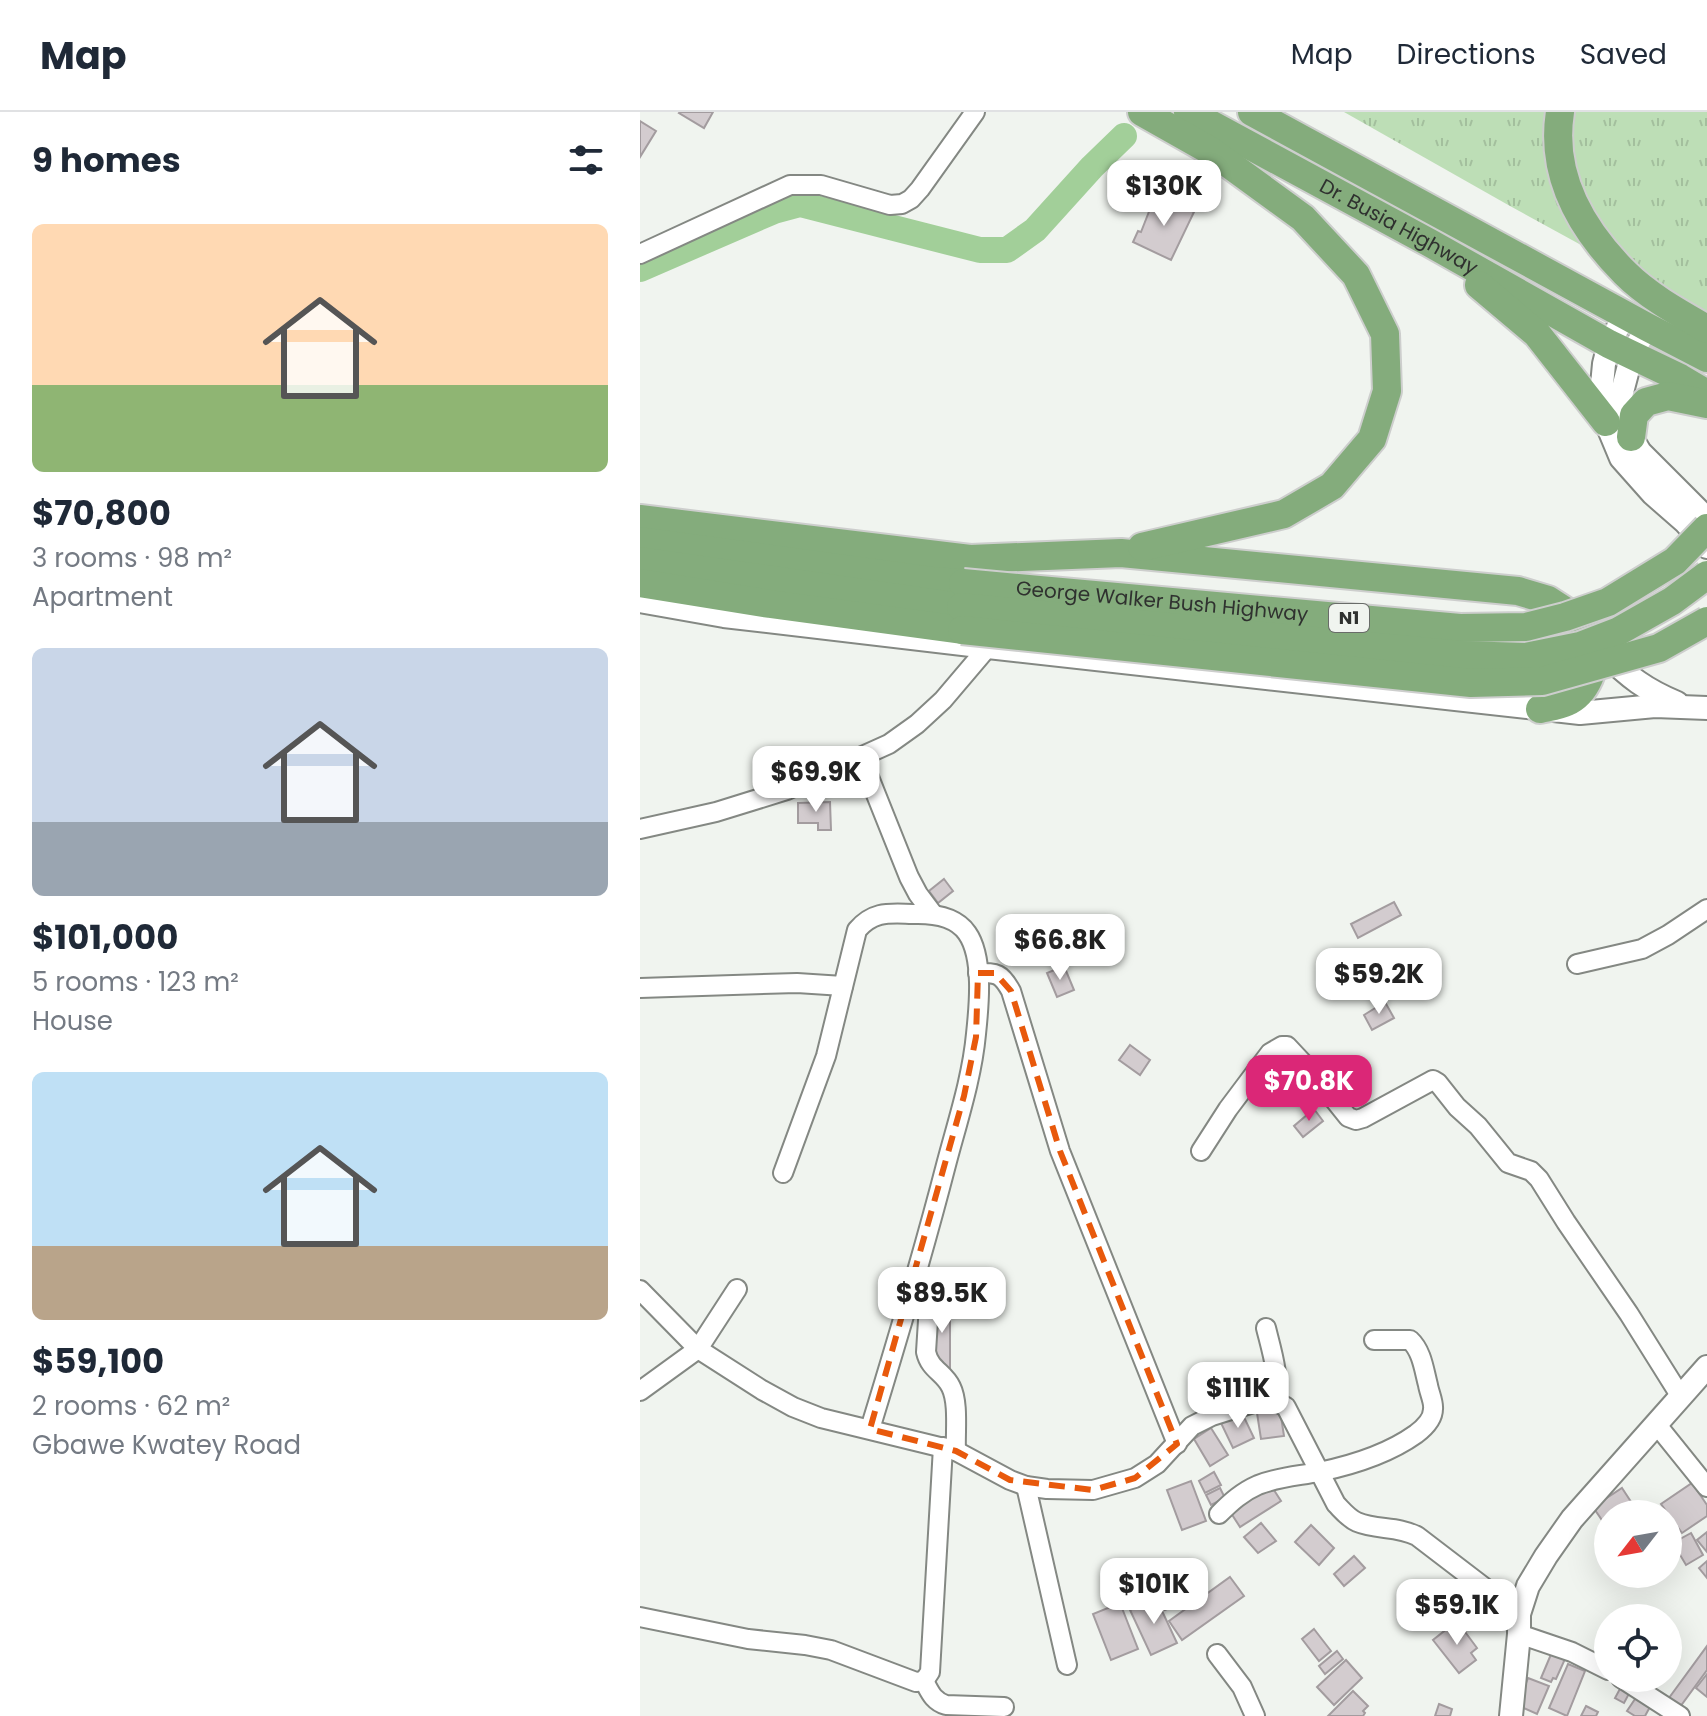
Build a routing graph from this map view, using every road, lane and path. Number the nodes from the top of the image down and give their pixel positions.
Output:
1 (975, 112) edge
2 (1142, 112) edge
3 (1188, 112) edge
4 (1252, 112) edge
5 (1560, 112) edge
6 (1430, 243) junction
7 (640, 254) edge
8 (1636, 321) junction
9 (1707, 329) edge
10 (1621, 349) junction
11 (1707, 358) edge
12 (1707, 394) edge
13 (1707, 404) edge
14 (1606, 422) junction
15 (1631, 437) junction
16 (640, 519) edge
17 (1707, 519) edge
18 (1707, 528) edge
19 (640, 541) edge
20 (1707, 547) edge
21 (1121, 553) junction
22 (640, 561) edge
23 (1707, 575) edge
24 (640, 583) edge
25 (640, 601) edge
26 (962, 607) junction
27 (1707, 621) edge
28 (1598, 646) junction
29 (988, 647) junction
30 (1696, 707) edge
31 (1540, 709) junction
32 (861, 757) junction
33 (640, 829) edge
34 (1707, 909) edge
35 (933, 914) junction
36 (1577, 964) dead end
37 (978, 973) junction
38 (843, 986) junction
39 (640, 988) edge
40 (1201, 1151) dead end
41 (783, 1173) dead end
42 (737, 1289) dead end
43 (930, 1289) dead end
44 (640, 1290) edge
45 (1266, 1328) dead end
46 (1374, 1340) dead end
47 (698, 1349) junction
48 (1707, 1367) edge
49 (640, 1391) edge
50 (1681, 1397) junction
51 (1275, 1401) junction
52 (1657, 1425) junction
53 (870, 1429) junction
54 (1177, 1444) junction
55 (949, 1449) junction
56 (1319, 1472) junction
57 (1026, 1486) junction
58 (1707, 1487) edge
59 (1219, 1514) dead end
60 (640, 1617) edge
61 (1519, 1624) junction
62 (1217, 1654) dead end
63 (1594, 1663) edge
64 (1067, 1665) dead end
65 (924, 1681) junction
66 (1643, 1692) edge
67 (1004, 1707) dead end
68 (1255, 1716) edge
69 (1511, 1716) edge
70 (1680, 1716) edge

1 - 7 street
2 - 21 highway
3 - 6 highway, Dr. Busia Highway
4 - 8 highway, Dr. Busia Highway
5 - 9 highway
6 - 10 highway, Dr. Busia Highway
6 - 14 highway
8 - 10 street
8 - 11 highway, Dr. Busia Highway
10 - 12 highway, Dr. Busia Highway
10 - 14 street
10 - 15 street
13 - 15 highway
14 - 20 street
15 - 17 street
16 - 21 highway
18 - 26 highway, George Walker Bush Highway / N1, bridge
19 - 26 highway, George Walker Bush Highway / N1
21 - 28 highway
22 - 26 highway, George Walker Bush Highway / N1
23 - 26 highway, George Walker Bush Highway / N1, bridge
24 - 26 highway, N1
25 - 29 street
26 - 27 highway, N1, bridge
28 - 30 street
28 - 31 highway
29 - 31 street
29 - 32 street
30 - 31 street
32 - 33 street
32 - 35 street
34 - 36 street
35 - 37 street
35 - 38 street
37 - 53 street
37 - 54 street
38 - 39 street
38 - 41 street
40 - 50 street
42 - 47 street
43 - 55 street
44 - 47 street
45 - 51 street
46 - 56 street
47 - 49 street
47 - 53 street
48 - 50 street
50 - 52 street
51 - 54 street
51 - 56 street
52 - 58 street
52 - 61 street
53 - 55 street
54 - 57 street
55 - 57 street
55 - 65 street
56 - 59 street
56 - 61 street
57 - 64 street
60 - 65 street
61 - 63 street
61 - 69 street
62 - 68 street
65 - 67 street
66 - 70 street

